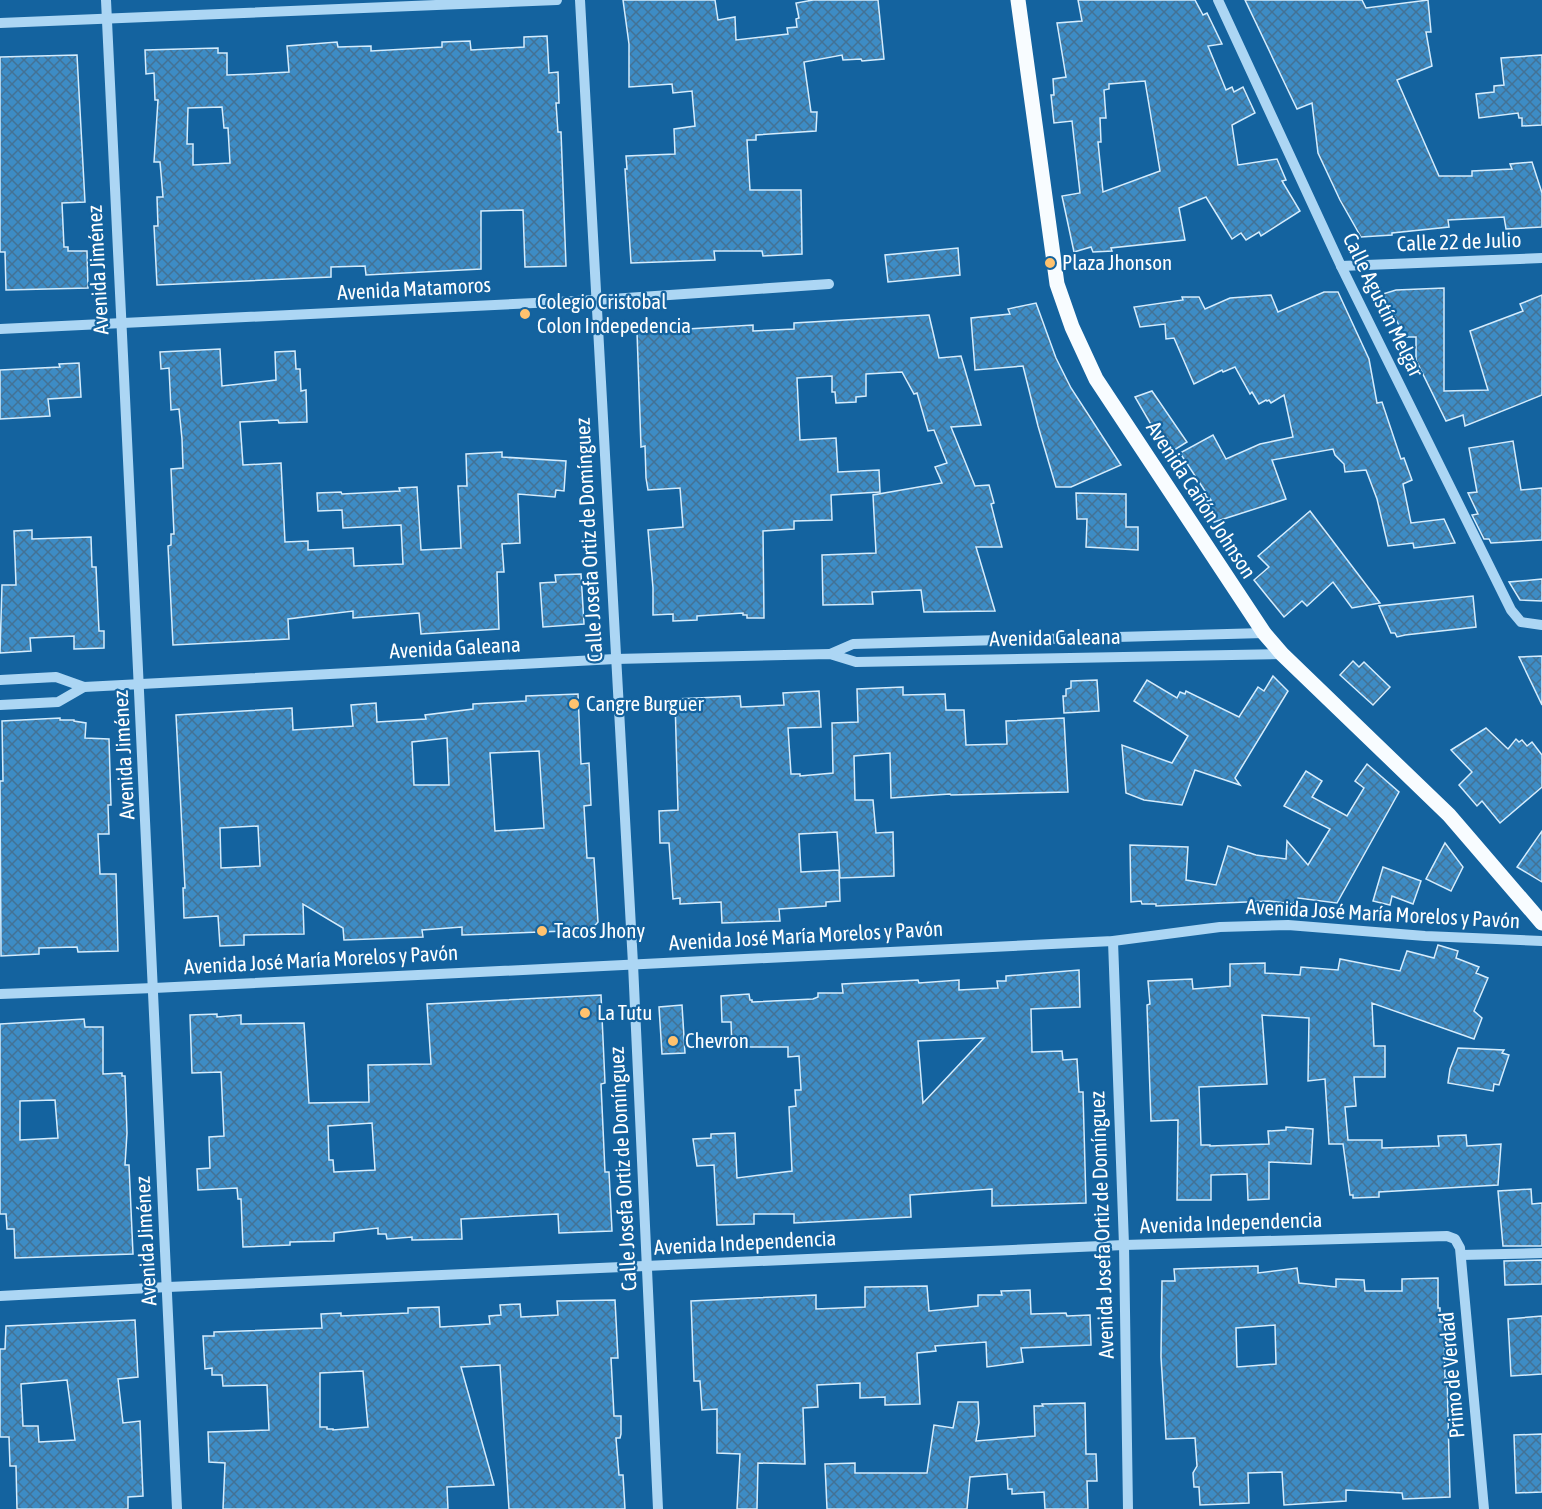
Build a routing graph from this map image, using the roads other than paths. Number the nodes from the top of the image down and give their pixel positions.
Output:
1 (106, 0) edge
2 (557, 0) edge
3 (580, 0) edge
4 (1018, 0) edge
5 (1218, 0) edge
6 (106, 17) junction
7 (0, 23) edge
8 (1542, 258) edge
9 (1341, 266) junction
10 (829, 285) dead end
11 (597, 300) junction
12 (120, 323) junction
13 (0, 329) edge
14 (1542, 625) edge
15 (1264, 633) junction
16 (830, 654) junction
17 (1282, 654) junction
18 (615, 658) junction
19 (0, 680) edge
20 (140, 684) junction
21 (84, 687) junction
22 (0, 705) edge
23 (1542, 923) edge
24 (1113, 940) junction
25 (1542, 941) edge
26 (633, 964) junction
27 (154, 988) junction
28 (0, 994) edge
29 (1455, 1239) joint
30 (1124, 1245) junction
31 (1542, 1253) edge
32 (1461, 1255) junction
33 (648, 1266) junction
34 (168, 1287) junction
35 (0, 1296) edge
36 (177, 1509) edge
37 (658, 1509) edge
38 (1128, 1509) edge
39 (1484, 1509) edge

1 - 6 street, Avenida Jiménez
2 - 6 street
3 - 11 street, Calle Josefa Ortiz de Domínguez
4 - 15 main road, Avenida Cañón Johnson
5 - 9 street, Calle Agustín Melgar
6 - 7 street
6 - 12 street, Avenida Jiménez
8 - 9 street, Calle 22 de Julio
9 - 14 street, Calle Agustín Melgar
10 - 11 street, Avenida Matamoros
11 - 12 street, Avenida Matamoros
11 - 18 street, Calle Josefa Ortiz de Domínguez
12 - 13 street, Avenida Matamoros
12 - 20 street, Avenida Jiménez
15 - 16 street, Avenida Galeana
15 - 17 main road, Avenida Cañón Johnson
16 - 17 street, Avenida Galeana
16 - 18 street, Avenida Galeana
17 - 23 main road, Avenida Cañón Johnson
18 - 20 street, Avenida Galeana
18 - 26 street, Calle Josefa Ortiz de Domínguez
19 - 21 street, Avenida Galeana
20 - 21 street, Avenida Galeana
20 - 27 street, Avenida Jiménez
21 - 22 street, Avenida Galeana
24 - 25 street, Avenida José María Morelos y Pavón
24 - 26 street, Avenida José María Morelos y Pavón
24 - 30 street, Avenida Josefa Ortiz de Domínguez
26 - 27 street, Avenida José María Morelos y Pavón
26 - 33 street, Calle Josefa Ortiz de Domínguez
27 - 28 street, Avenida José María Morelos y Pavón
27 - 34 street, Avenida Jiménez
29 - 30 street, Avenida Independencia
29 - 32 street, Primo de Verdad
30 - 33 street, Avenida Independencia
30 - 38 street, Avenida Josefa Ortiz de Domínguez
31 - 32 street
32 - 39 street, Primo de Verdad
33 - 34 street, Avenida Independencia
33 - 37 street, Calle Josefa Ortiz de Domínguez
34 - 35 street, Avenida Independencia
34 - 36 street, Avenida Jiménez

